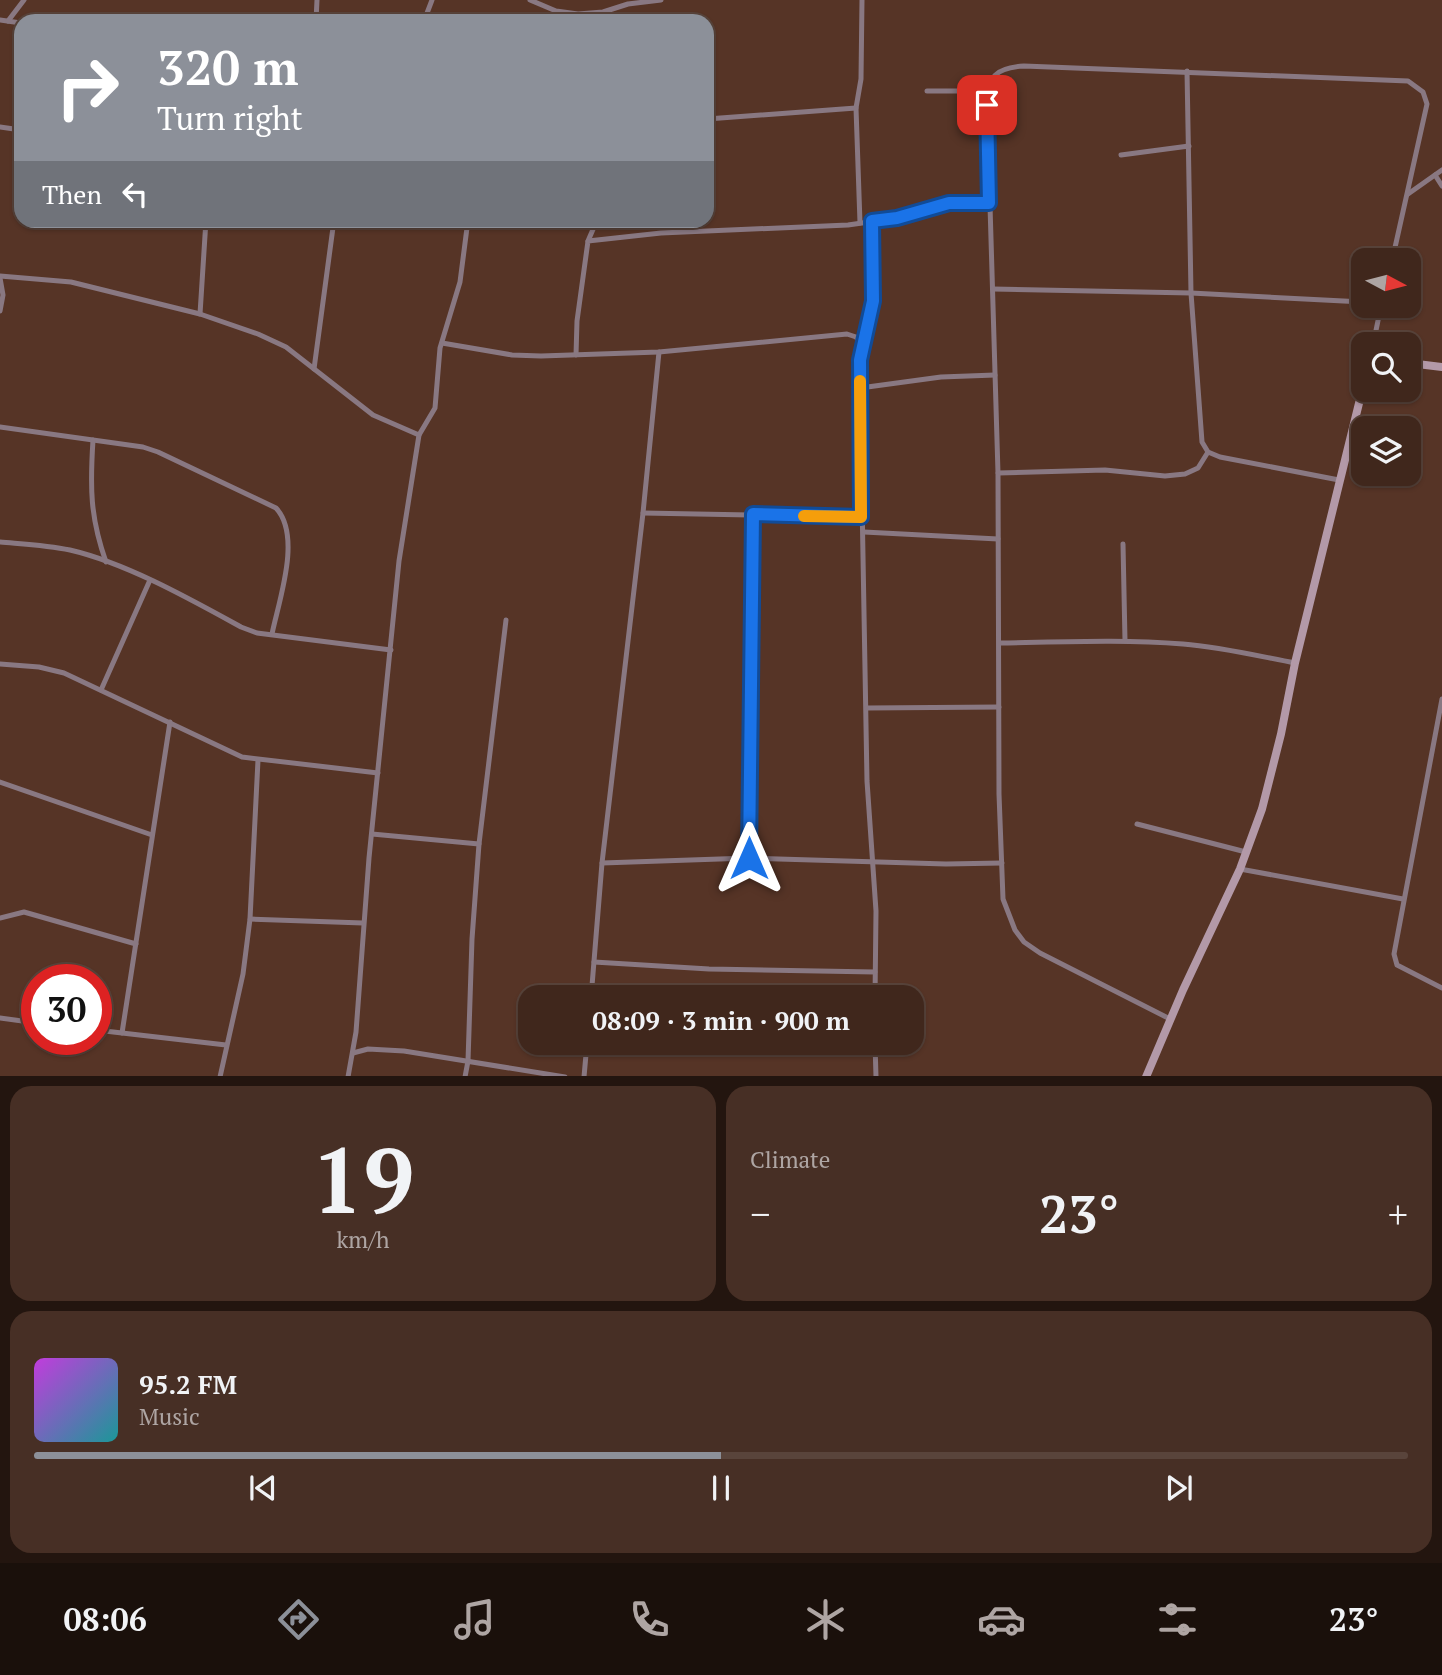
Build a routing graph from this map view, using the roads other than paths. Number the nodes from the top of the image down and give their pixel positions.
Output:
1 (24, 0) edge
2 (530, 0) edge
3 (661, 0) edge
4 (862, 0) edge
5 (629, 2) edge
6 (603, 12) joint
7 (565, 14) edge
8 (595, 14) edge
9 (0, 20) edge
10 (8, 21) junction
11 (14, 22) edge
12 (1187, 71) junction
13 (987, 90) junction
14 (927, 91) dead end
15 (856, 108) junction
16 (714, 118) edge
17 (1189, 146) junction
18 (1121, 155) dead end
19 (1442, 170) edge
20 (1435, 175) junction
21 (1442, 186) edge
22 (1408, 194) junction
23 (989, 203) junction
24 (872, 221) junction
25 (860, 223) junction
26 (205, 228) edge
27 (333, 228) edge
28 (467, 228) edge
29 (594, 228) edge
30 (588, 241) junction
31 (1395, 248) edge
32 (0, 277) edge
33 (993, 289) junction
34 (1191, 293) junction
35 (1351, 301) edge
36 (0, 312) edge
37 (200, 314) junction
38 (442, 342) junction
39 (863, 345) junction
40 (659, 352) junction
41 (576, 355) junction
42 (1421, 364) edge
43 (1442, 366) edge
44 (314, 369) junction
45 (995, 375) junction
46 (860, 388) junction
47 (1359, 402) edge
48 (0, 427) edge
49 (419, 435) junction
50 (93, 440) junction
51 (1208, 452) junction
52 (998, 472) junction
53 (1339, 480) junction
54 (643, 513) junction
55 (753, 514) junction
56 (861, 517) junction
57 (864, 532) junction
58 (998, 539) junction
59 (0, 542) edge
60 (1123, 544) dead end
61 (106, 562) junction
62 (150, 580) junction
63 (506, 620) dead end
64 (272, 634) junction
65 (1125, 641) junction
66 (1000, 643) junction
67 (391, 650) junction
68 (1295, 663) junction
69 (0, 664) edge
70 (101, 690) junction
71 (1442, 699) edge
72 (867, 708) junction
73 (999, 708) junction
74 (170, 722) junction
75 (258, 760) junction
76 (378, 774) junction
77 (0, 782) edge
78 (1137, 824) dead end
79 (372, 834) junction
80 (152, 835) junction
81 (479, 844) junction
82 (1246, 852) junction
83 (749, 858) junction
84 (874, 860) junction
85 (602, 863) junction
86 (1002, 863) junction
87 (1240, 869) junction
88 (1403, 899) junction
89 (0, 918) edge
90 (250, 919) junction
91 (363, 923) junction
92 (136, 944) junction
93 (594, 962) junction
94 (875, 972) junction
95 (592, 985) edge
96 (875, 985) edge
97 (1442, 988) edge
98 (0, 1018) edge
99 (1170, 1019) junction
100 (21, 1021) edge
101 (112, 1032) edge
102 (122, 1033) junction
103 (226, 1045) junction
104 (353, 1054) junction
105 (586, 1055) edge
106 (875, 1055) edge
107 (468, 1061) junction
108 (220, 1076) edge
109 (348, 1076) edge
110 (466, 1076) edge
111 (565, 1076) edge
112 (584, 1076) edge
113 (876, 1076) edge
114 (1146, 1076) edge

1 - 10 street
2 - 7 street
3 - 5 street
4 - 15 street
5 - 6 street
6 - 8 street
9 - 10 street
10 - 11 street
12 - 13 street
12 - 17 street
12 - 22 street
13 - 14 street
13 - 23 street
15 - 16 street
15 - 25 street
17 - 18 street
17 - 34 street
19 - 20 street
20 - 21 street
20 - 22 street
22 - 31 street
23 - 24 street
23 - 33 street
24 - 25 street
24 - 39 street
25 - 30 street
26 - 37 street
27 - 44 street
28 - 38 street
29 - 30 street
30 - 41 street
32 - 36 street
32 - 37 street
33 - 34 street
33 - 45 street
34 - 35 street
34 - 51 street
37 - 44 street
38 - 41 street
38 - 49 street
39 - 40 street
39 - 46 street
40 - 41 street
40 - 54 street
42 - 43 street
44 - 49 street
45 - 46 street
45 - 52 street
46 - 56 street
47 - 53 street
48 - 50 street
49 - 67 street
50 - 61 street
50 - 64 street
51 - 52 street
51 - 53 street
52 - 58 street
53 - 68 street
54 - 55 street
54 - 85 street
55 - 56 street
55 - 83 street
56 - 57 street
57 - 58 street
57 - 72 street
58 - 66 street
59 - 61 street
60 - 65 street
61 - 62 street
62 - 64 street
62 - 70 street
63 - 81 street
64 - 67 street
65 - 66 street
65 - 68 street
66 - 73 street
67 - 76 street
68 - 82 street
69 - 70 street
70 - 74 street
71 - 88 street
72 - 73 street
72 - 84 street
73 - 86 street
74 - 75 street
74 - 80 street
75 - 76 street
75 - 90 street
76 - 79 street
77 - 80 street
78 - 82 street
79 - 81 street
79 - 91 street
80 - 92 street
81 - 107 street
82 - 87 street
83 - 84 street
83 - 85 street
84 - 86 street
84 - 94 street
85 - 93 street
86 - 99 street
87 - 88 street
87 - 99 street
88 - 97 street
89 - 92 street
90 - 91 street
90 - 103 street
91 - 104 street
92 - 102 street
93 - 94 street
93 - 95 street
94 - 96 street
98 - 100 street
99 - 114 street
101 - 102 street
102 - 103 street
103 - 108 street
104 - 107 street
104 - 109 street
105 - 112 street
106 - 113 street
107 - 110 street
107 - 111 street

